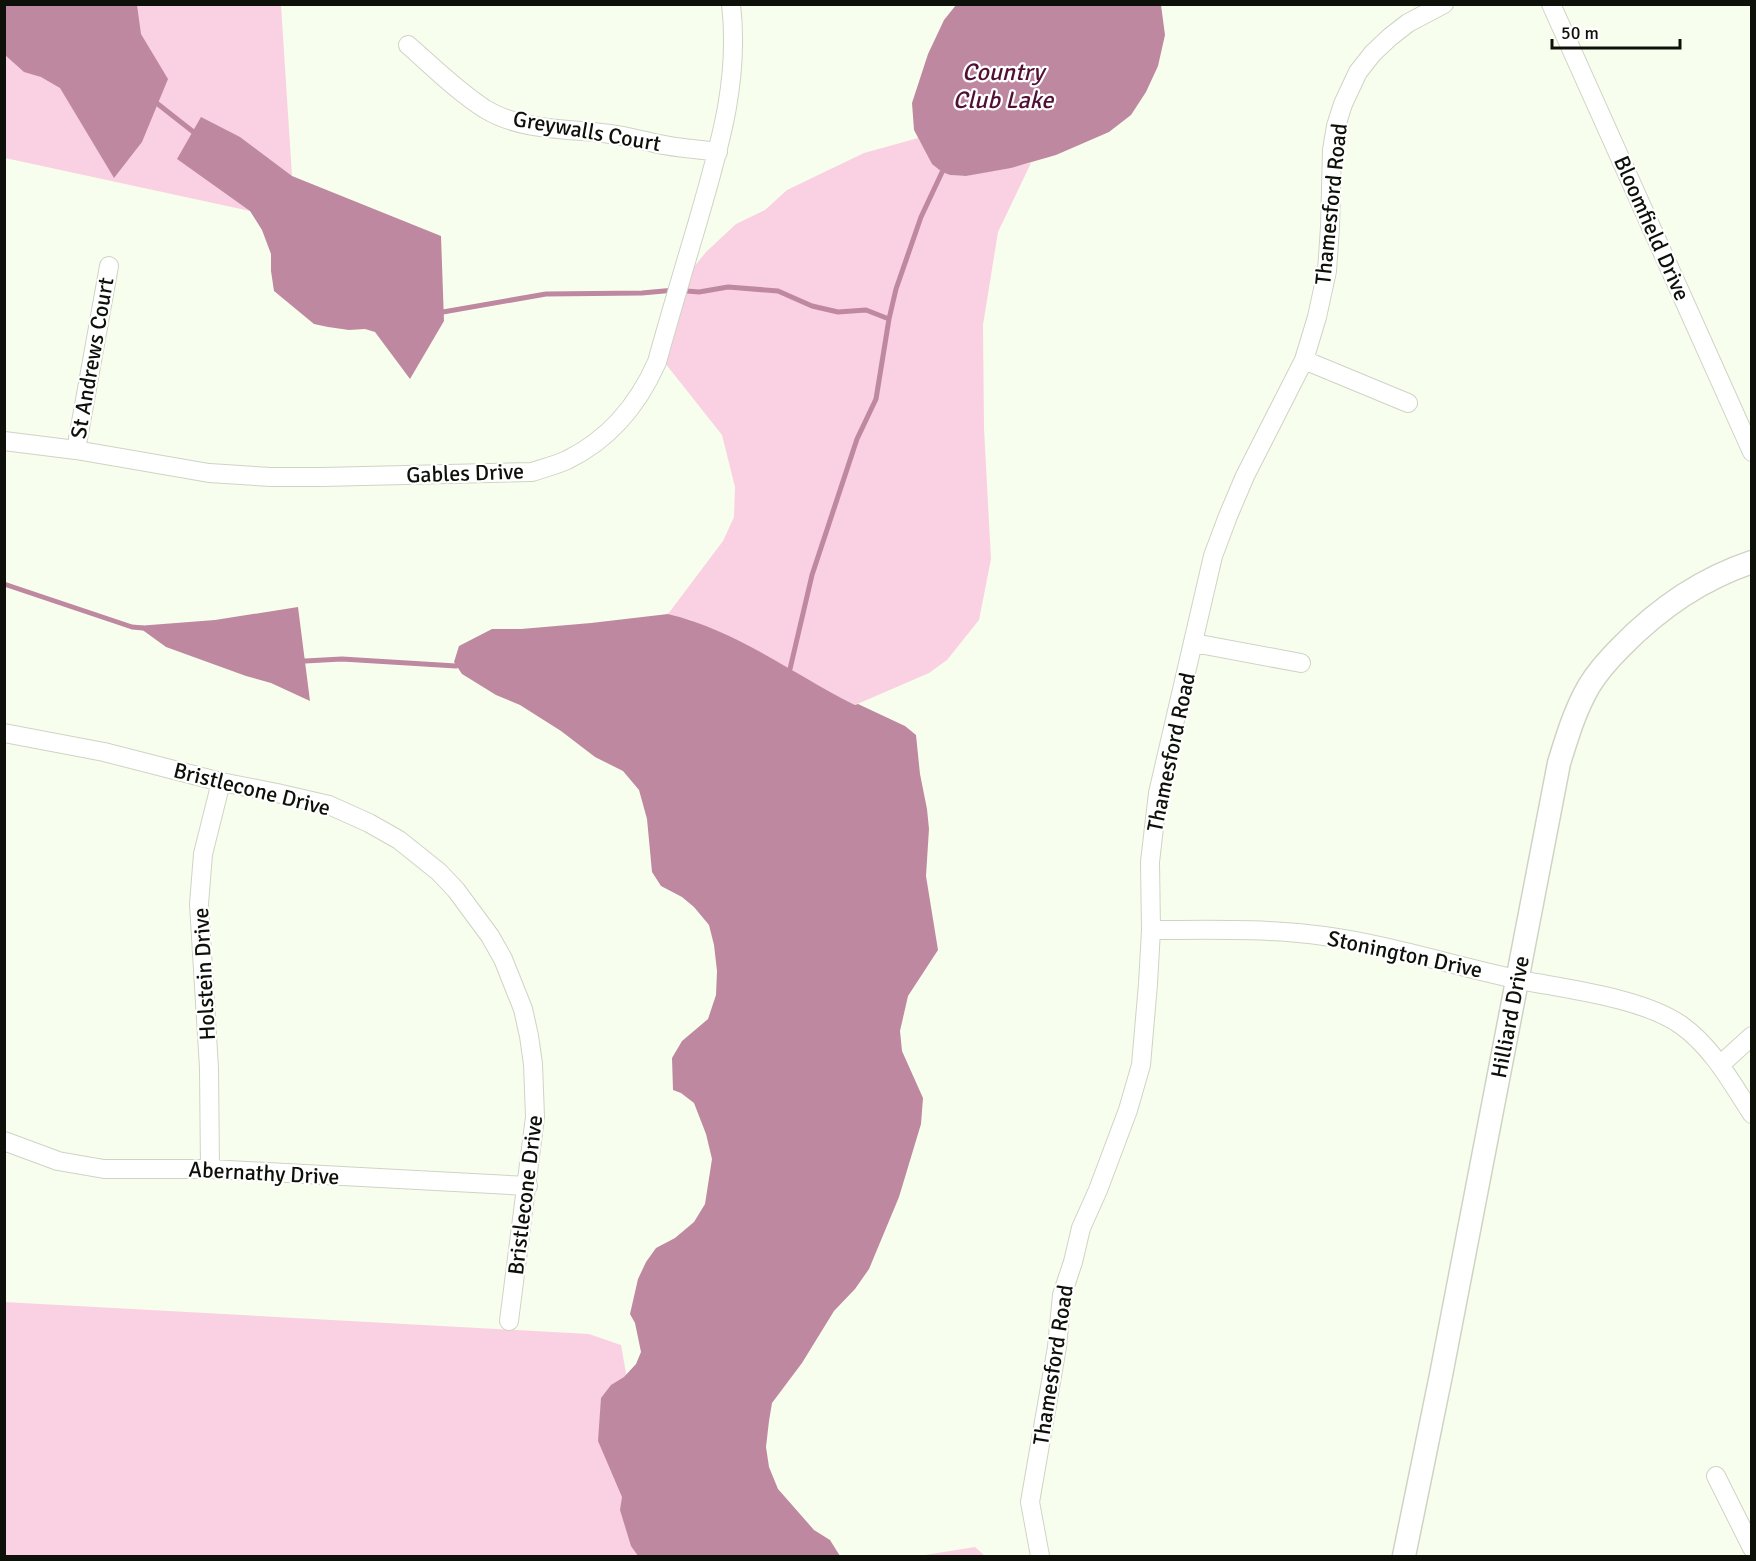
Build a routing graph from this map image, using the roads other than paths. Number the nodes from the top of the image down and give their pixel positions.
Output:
1 (731, 4) edge
2 (1444, 4) edge
3 (1551, 4) edge
4 (408, 45) dead end
5 (718, 152) junction
6 (109, 266) dead end
7 (1304, 360) junction
8 (1408, 403) dead end
9 (4, 441) edge
10 (76, 450) junction
11 (1752, 452) edge
12 (1752, 562) edge
13 (1194, 643) junction
14 (1301, 663) dead end
15 (4, 733) edge
16 (221, 782) junction
17 (1151, 930) junction
18 (1517, 979) junction
19 (1752, 1036) edge
20 (1720, 1065) junction
21 (1752, 1114) edge
22 (4, 1141) edge
23 (210, 1169) junction
24 (528, 1186) junction
25 (509, 1321) dead end
26 (1716, 1476) dead end
27 (1752, 1548) edge
28 (1040, 1557) edge
29 (1404, 1557) edge

1 - 5 street, Gables Drive
2 - 7 street, Thamesford Road
3 - 11 street, Bloomfield Drive
4 - 5 street, Greywalls Court
5 - 10 street, Gables Drive
6 - 10 street, St Andrews Court
7 - 8 street
7 - 13 street, Thamesford Road
9 - 10 street, Gables Drive
12 - 18 street, Hilliard Drive
13 - 14 street
13 - 17 street, Thamesford Road
15 - 16 street, Bristlecone Drive
16 - 23 street, Holstein Drive
16 - 24 street, Bristlecone Drive
17 - 18 street, Stonington Drive
17 - 28 street, Thamesford Road
18 - 20 street, Stonington Drive
18 - 29 street, Hilliard Drive
19 - 20 street
20 - 21 street, Stonington Drive
22 - 23 street, Abernathy Drive
23 - 24 street, Abernathy Drive
24 - 25 street, Bristlecone Drive
26 - 27 street

